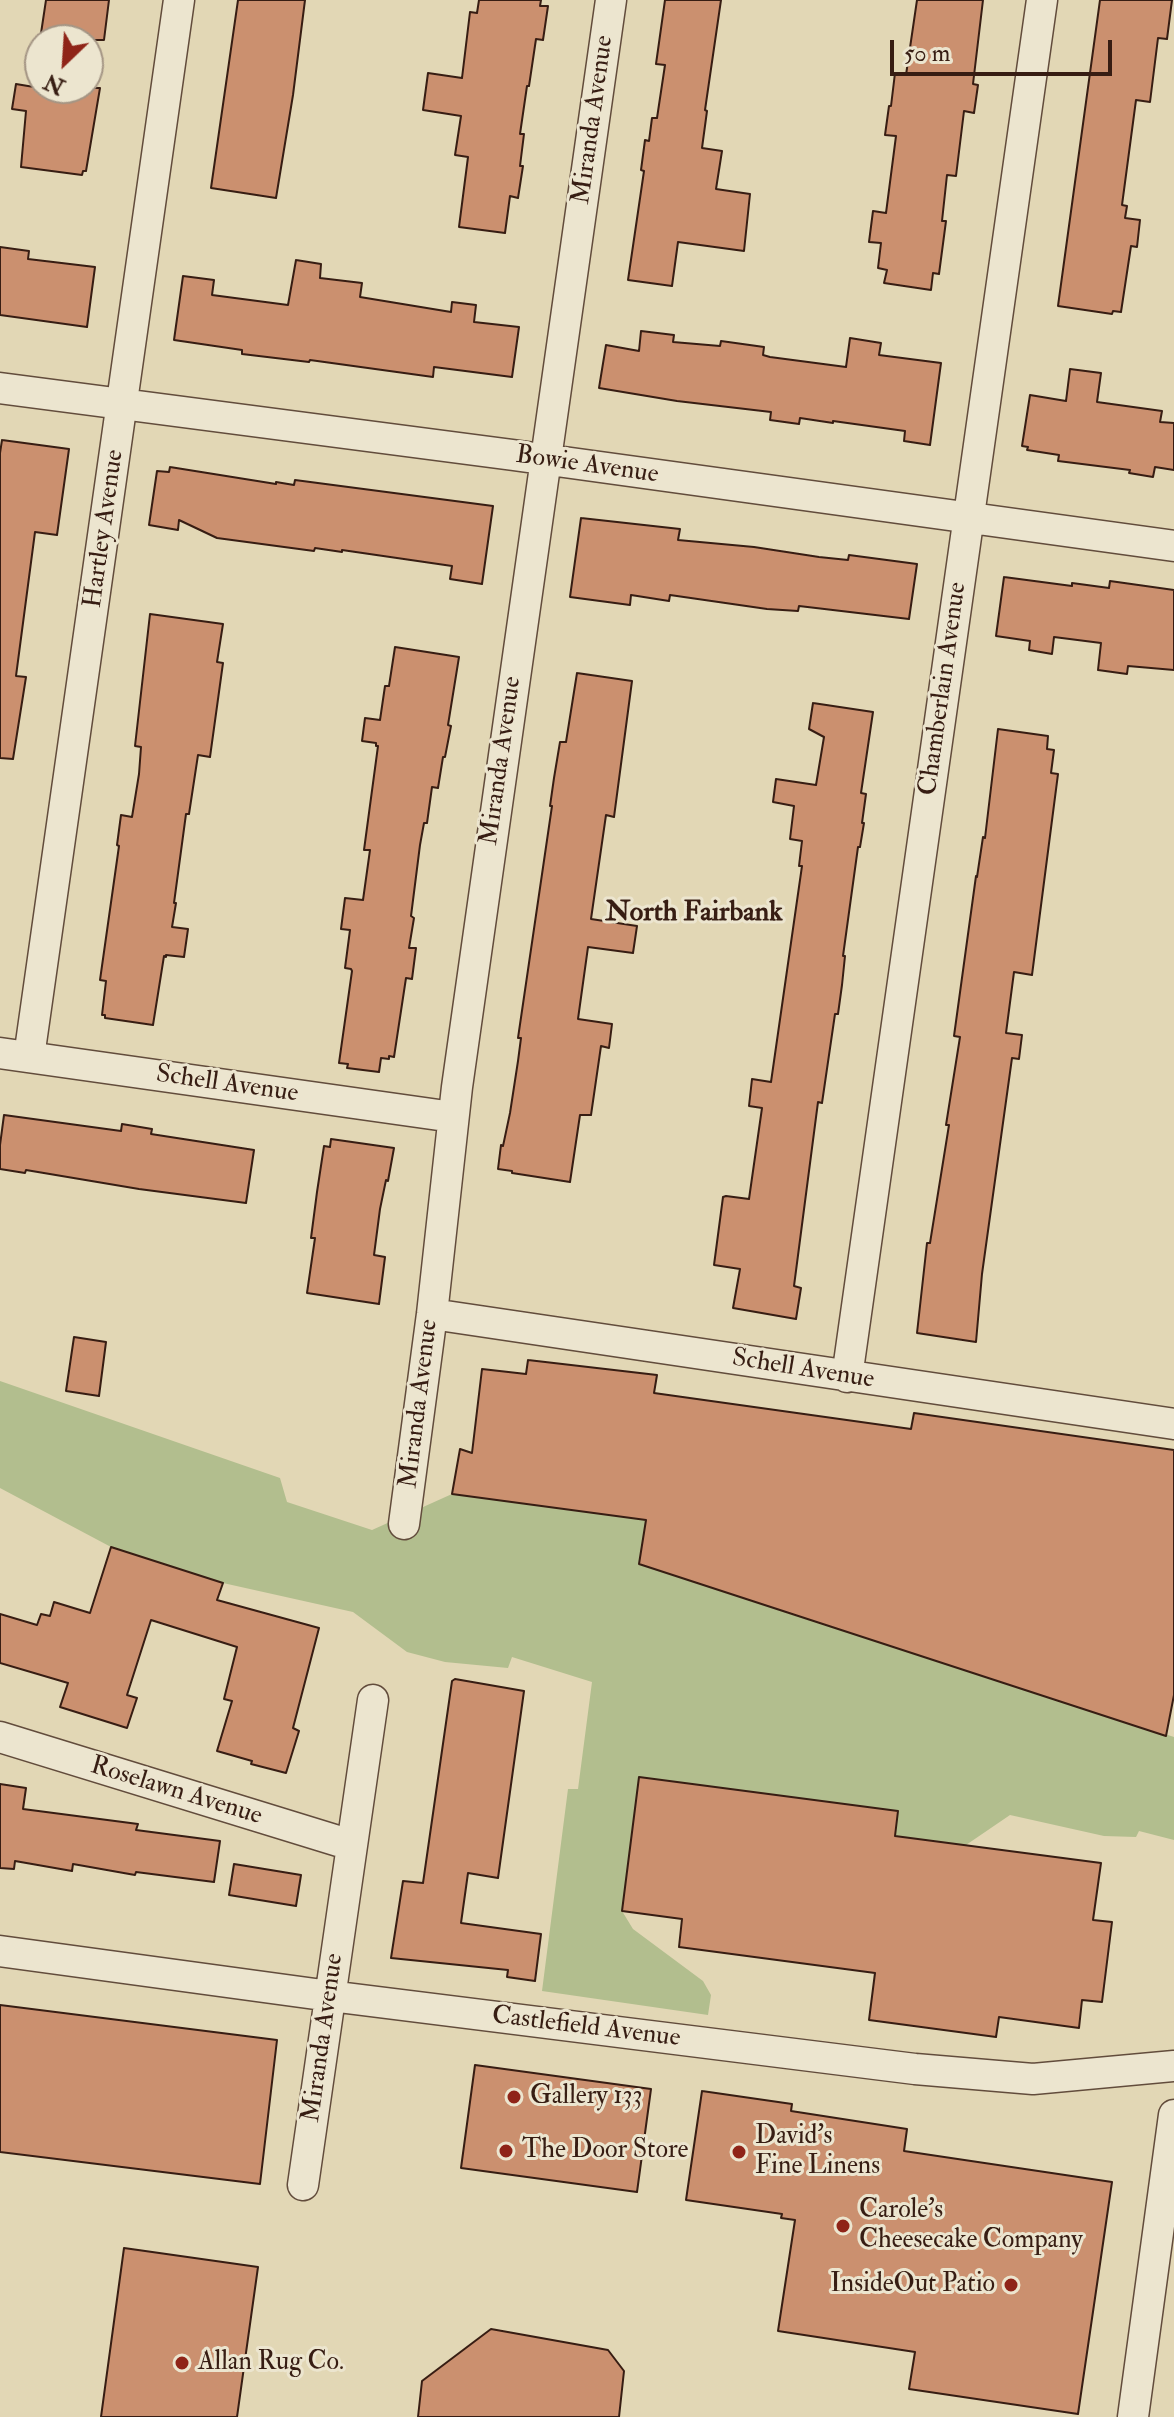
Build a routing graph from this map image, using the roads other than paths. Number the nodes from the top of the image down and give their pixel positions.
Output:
1 (179, 0) edge
2 (611, 0) edge
3 (1042, 0) edge
4 (0, 388) edge
5 (123, 404) junction
6 (545, 460) junction
7 (969, 518) junction
8 (1174, 546) edge
9 (15, 1055) edge
10 (453, 1117) junction
11 (432, 1314) junction
12 (847, 1377) junction
13 (1174, 1424) edge
14 (404, 1524) dead end
15 (373, 1700) dead end
16 (0, 1737) edge
17 (351, 1845) junction
18 (0, 1951) edge
19 (330, 1996) junction
20 (1174, 2066) edge
21 (1174, 2115) edge
22 (303, 2185) dead end
23 (1133, 2417) edge

1 - 5 street, Hartley Avenue
2 - 6 street, Miranda Avenue
3 - 7 street, Chamberlain Avenue
4 - 5 street, Bowie Avenue
5 - 6 street, Bowie Avenue
5 - 9 street, Hartley Avenue
6 - 7 street, Bowie Avenue
6 - 10 street, Miranda Avenue
7 - 8 street, Bowie Avenue
7 - 12 street, Chamberlain Avenue
9 - 10 street, Schell Avenue
10 - 11 street, Miranda Avenue
11 - 12 street, Schell Avenue
11 - 14 street, Miranda Avenue
12 - 13 street, Schell Avenue
15 - 17 street, Miranda Avenue
16 - 17 street, Roselawn Avenue
17 - 19 street, Miranda Avenue
18 - 19 street, Castlefield Avenue
19 - 20 street, Castlefield Avenue
19 - 22 street, Miranda Avenue
21 - 23 street

